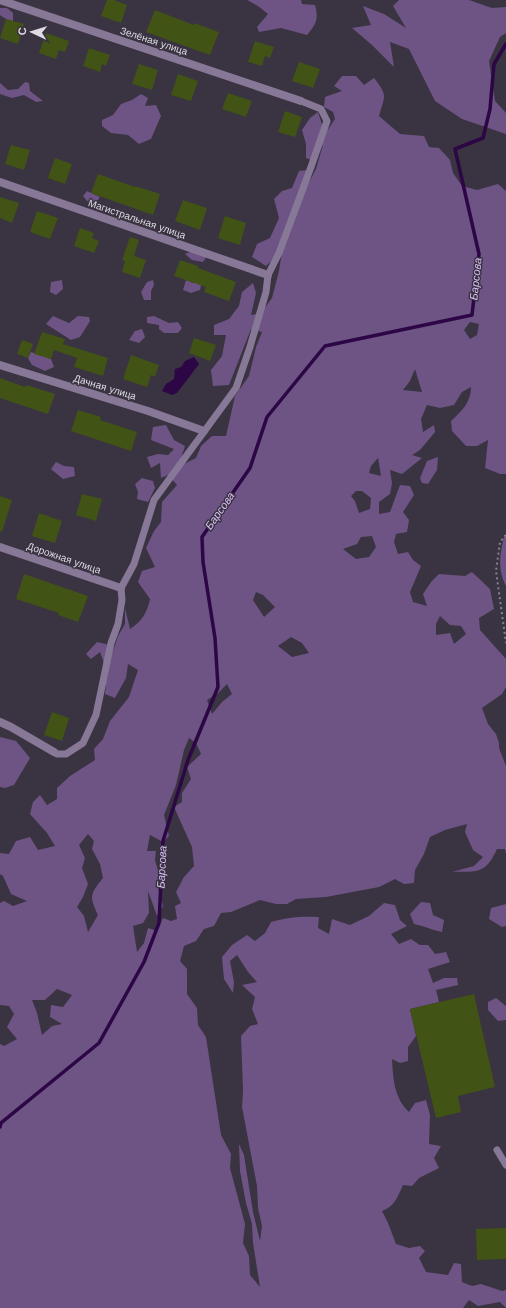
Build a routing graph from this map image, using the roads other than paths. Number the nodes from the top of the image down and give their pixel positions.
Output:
1 (0, 0) edge
2 (301, 101) joint
3 (0, 182) edge
4 (268, 275) junction
5 (0, 365) edge
6 (204, 431) junction
7 (0, 547) edge
8 (121, 588) junction
9 (0, 722) edge
10 (54, 752) joint
11 (497, 1150) dead end
12 (506, 1165) edge

1 - 2 street, Зелёная улица
2 - 4 lane
3 - 4 street, Магистральная улица
4 - 6 lane
5 - 6 street, Дачная улица
6 - 8 lane
7 - 8 street, Дорожная улица
8 - 10 lane
9 - 10 street
11 - 12 lane

